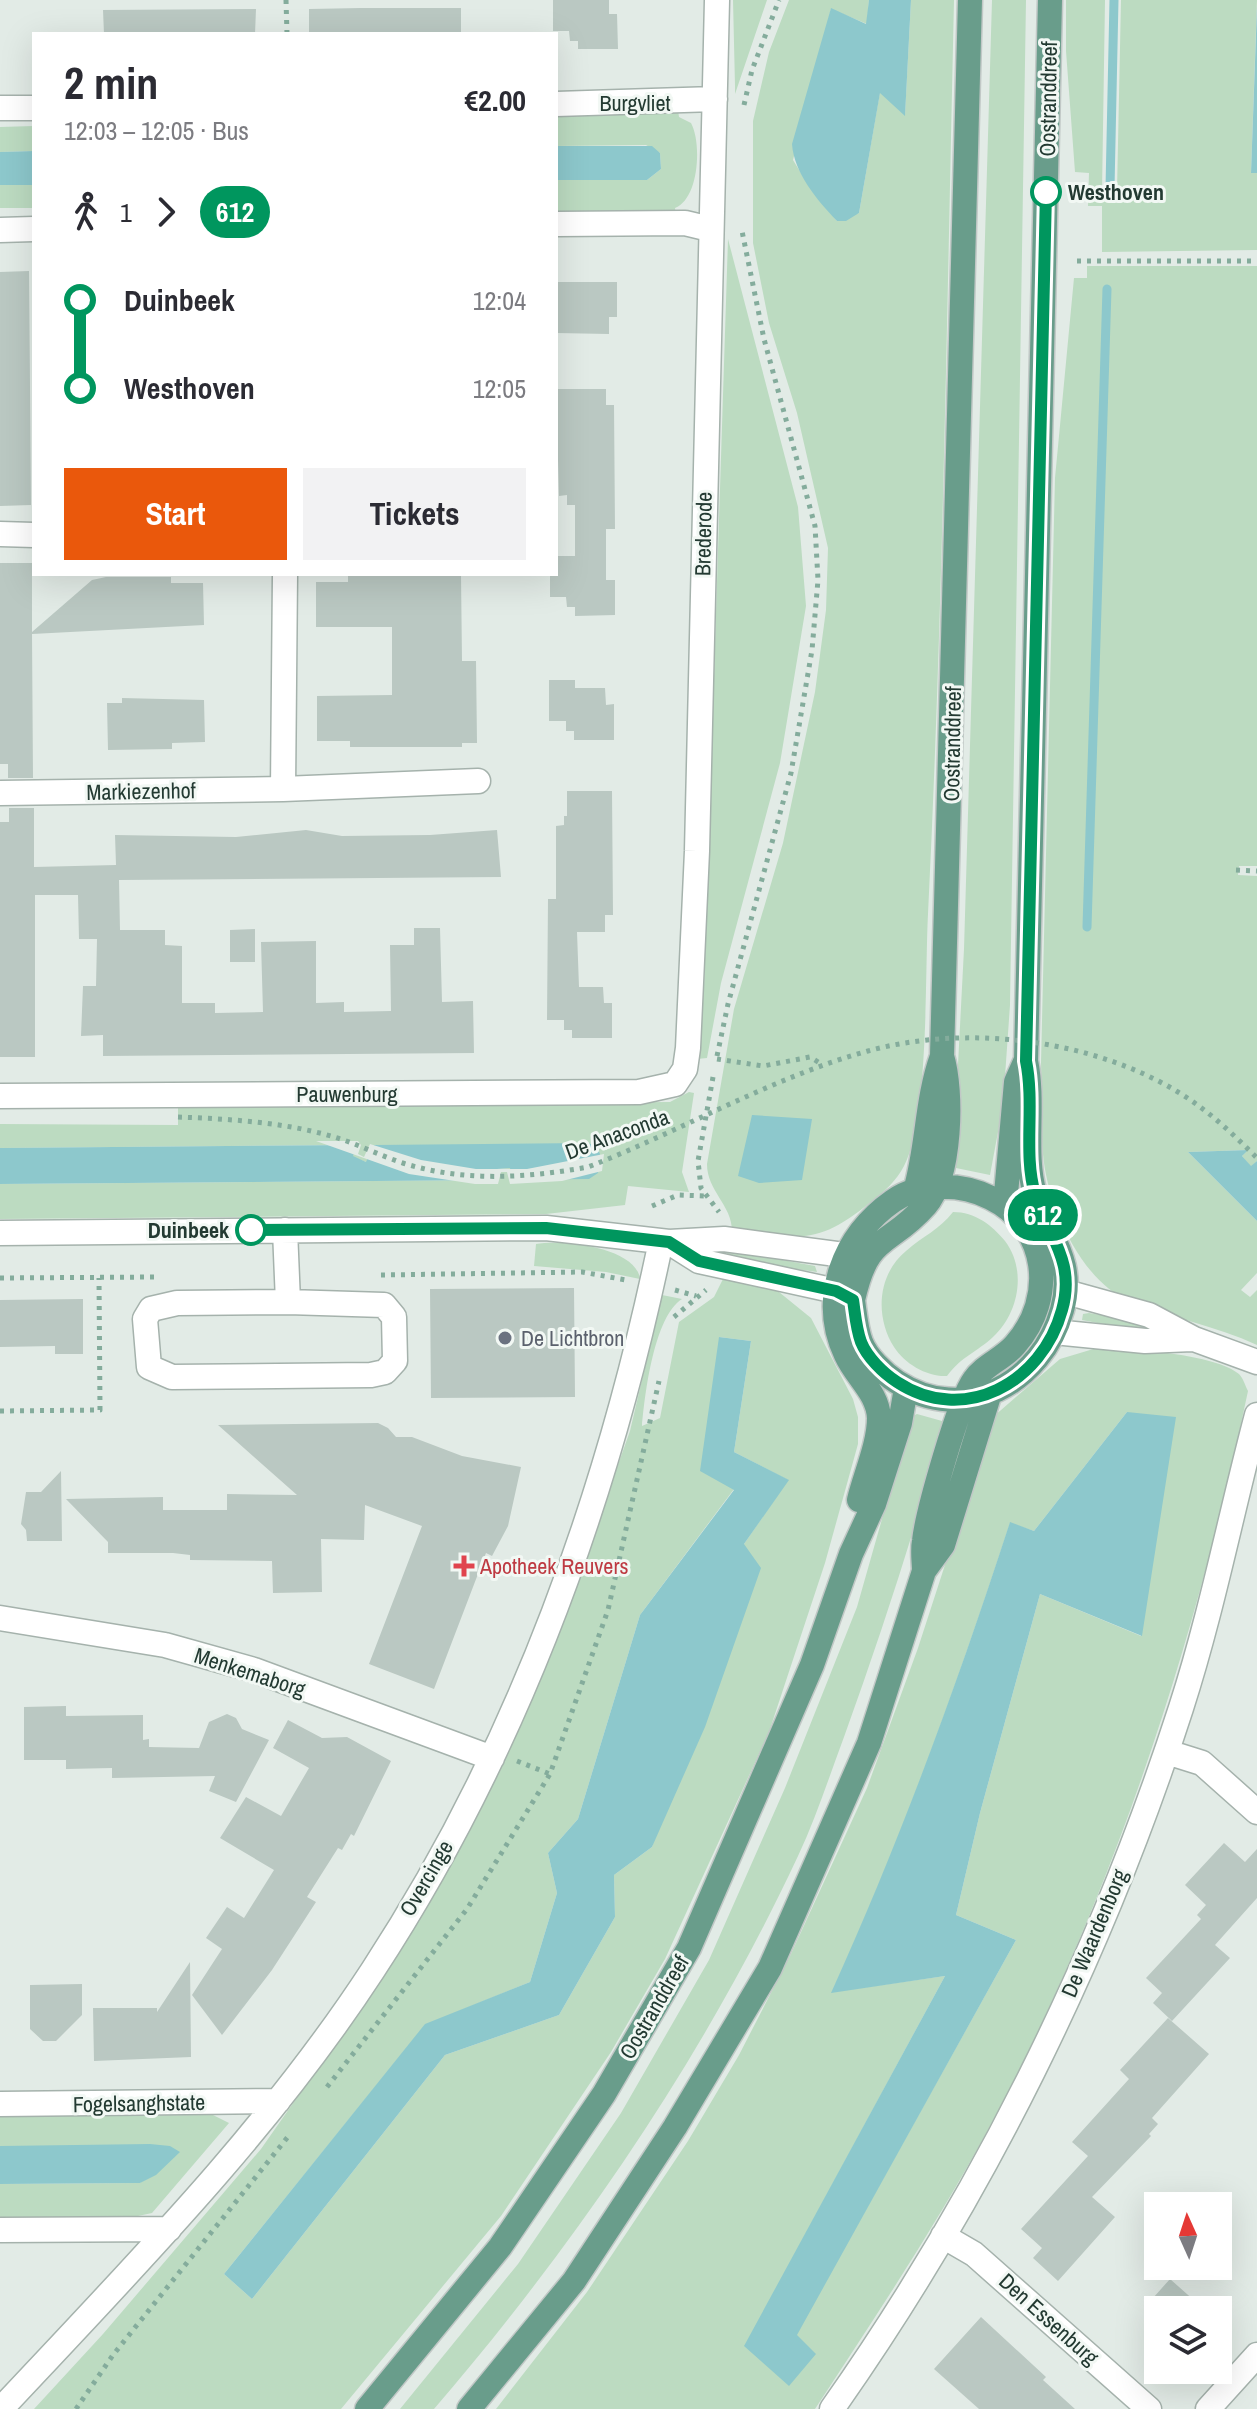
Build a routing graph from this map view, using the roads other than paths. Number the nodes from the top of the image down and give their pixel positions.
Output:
1 (717, 0) edge
2 (970, 0) edge
3 (1050, 0) edge
4 (715, 99) junction
5 (558, 104) edge
6 (0, 108) edge
7 (32, 108) edge
8 (558, 224) edge
9 (32, 229) edge
10 (710, 229) junction
11 (0, 230) edge
12 (0, 534) edge
13 (32, 535) edge
14 (285, 576) edge
15 (478, 781) dead end
16 (283, 789) junction
17 (0, 793) edge
18 (1026, 1061) junction
19 (685, 1069) joint
20 (0, 1096) edge
21 (926, 1189) junction
22 (1005, 1205) junction
23 (285, 1230) junction
24 (0, 1233) edge
25 (665, 1241) junction
26 (844, 1255) junction
27 (1041, 1284) junction
28 (1066, 1292) junction
29 (845, 1295) junction
30 (288, 1302) junction
31 (1054, 1332) junction
32 (1194, 1339) junction
33 (1257, 1362) edge
34 (906, 1388) junction
35 (978, 1398) junction
36 (1257, 1415) edge
37 (851, 1554) junction
38 (0, 1618) edge
39 (1167, 1752) junction
40 (493, 1755) junction
41 (1257, 1812) edge
42 (278, 2101) junction
43 (0, 2104) edge
44 (169, 2229) junction
45 (0, 2230) edge
46 (943, 2236) junction
47 (1257, 2355) edge
48 (1, 2409) edge
49 (367, 2409) edge
50 (469, 2409) edge
51 (832, 2409) edge
52 (1149, 2409) edge
53 (1208, 2409) edge

1 - 4 street, Brederode
2 - 21 main road, Oostranddreef
3 - 18 main road, Oostranddreef
4 - 5 street, Burgvliet
4 - 10 street, Brederode
6 - 7 street
8 - 10 street
9 - 11 street
10 - 19 street, Brederode
12 - 13 street
14 - 16 street
15 - 16 street, Markiezenhof
16 - 17 street, Markiezenhof
18 - 22 main road, Oostranddreef
18 - 28 main road, Oostranddreef
19 - 20 street, Pauwenburg
21 - 22 main road
21 - 26 main road
21 - 29 main road
22 - 27 main road
23 - 24 street
23 - 25 street
23 - 30 street
25 - 26 street
25 - 29 street
25 - 40 street, Overcinge
26 - 29 main road
27 - 28 main road
27 - 35 main road
28 - 31 main road
28 - 32 street
29 - 34 main road
29 - 37 main road, Oostranddreef
30 - 30 street
31 - 32 street
31 - 35 main road
32 - 33 street
34 - 35 main road
34 - 37 main road, Oostranddreef
35 - 50 main road
36 - 39 street, De Waardenborg
37 - 49 main road, Oostranddreef
38 - 40 street, Menkemaborg
39 - 41 street
39 - 46 street, De Waardenborg
40 - 42 street, Overcinge
42 - 43 street, Fogelsanghstate
42 - 44 street, Overcinge
44 - 45 street
44 - 48 street, Overcinge
46 - 51 street, De Waardenborg
46 - 52 street, Den Essenburg
47 - 53 street

